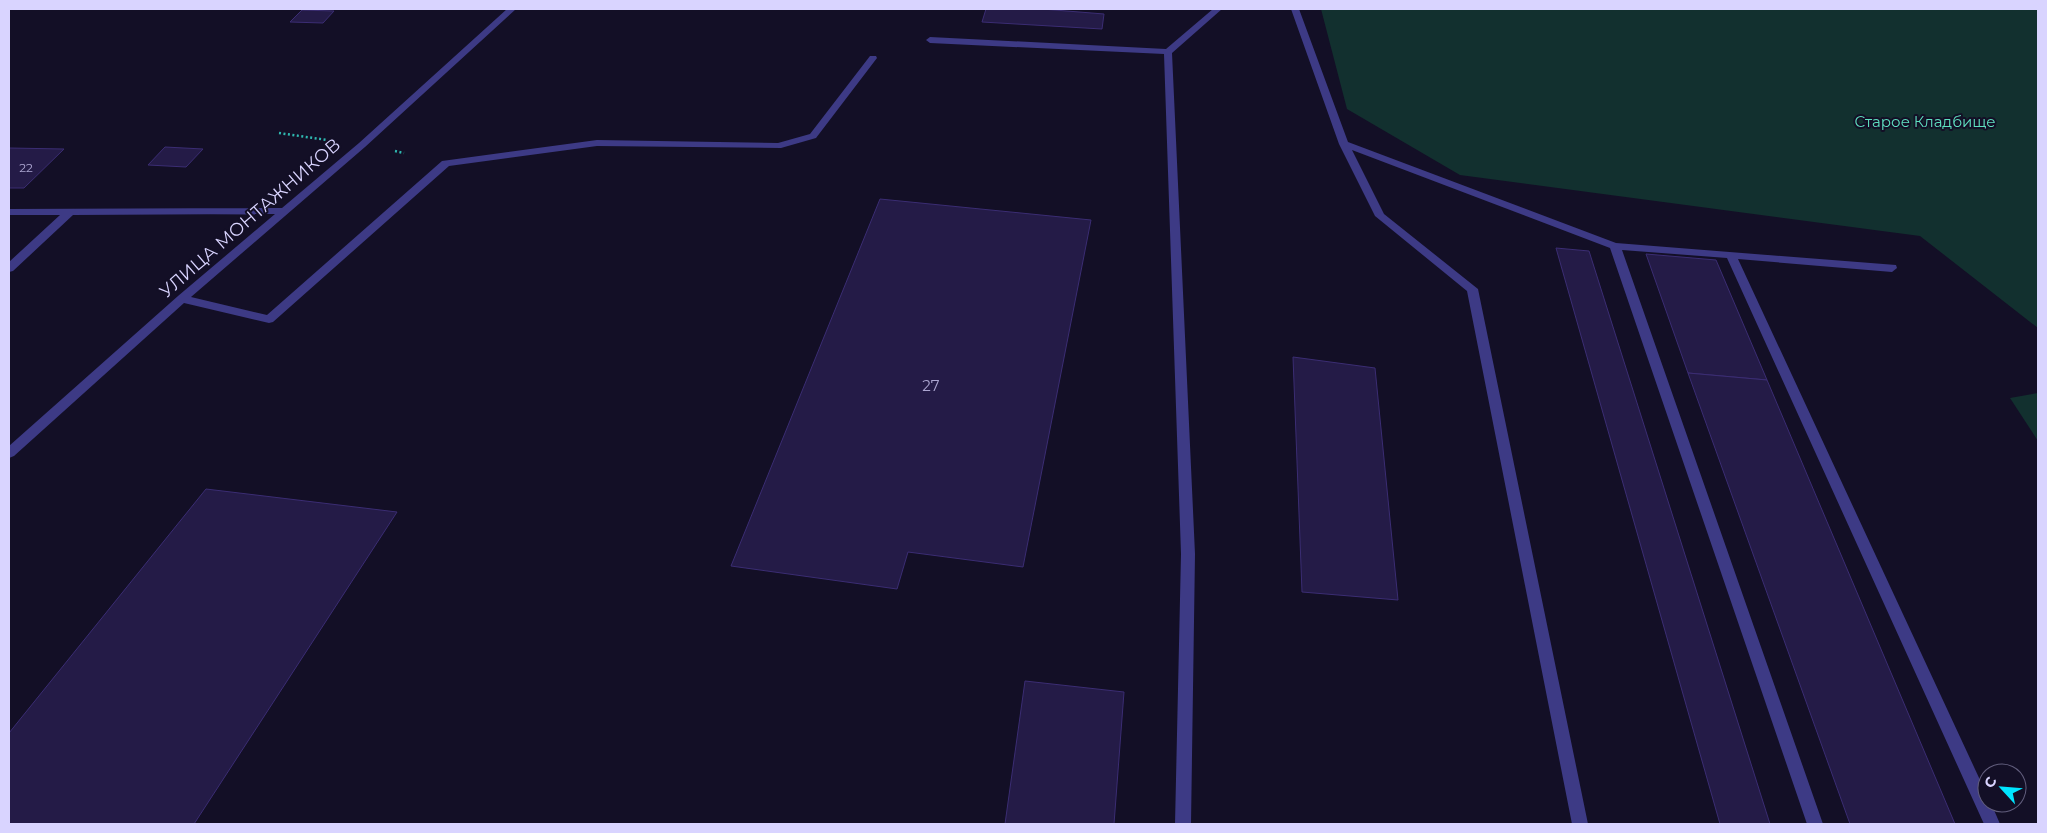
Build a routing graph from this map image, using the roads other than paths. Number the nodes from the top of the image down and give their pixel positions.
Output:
1 (512, 9) edge
2 (1218, 9) edge
3 (1295, 9) edge
4 (930, 40) dead end
5 (1168, 52) junction
6 (873, 58) dead end
7 (1344, 144) junction
8 (285, 211) junction
9 (9, 212) edge
10 (70, 212) junction
11 (1615, 246) junction
12 (1731, 255) junction
13 (9, 268) edge
14 (1892, 268) dead end
15 (182, 300) junction
16 (9, 453) edge
17 (1183, 824) edge
18 (1580, 824) edge
19 (1815, 824) edge
20 (1992, 824) edge

1 - 8 street, УЛИЦА МОНТАЖНИКОВ
2 - 5 street
3 - 7 street
4 - 5 street
5 - 17 street
6 - 15 street
7 - 11 street
7 - 18 street
8 - 10 street
8 - 15 street, УЛИЦА МОНТАЖНИКОВ
9 - 10 street
10 - 13 street
11 - 12 street
11 - 19 street
12 - 14 street
12 - 20 street
15 - 16 street, УЛИЦА МОНТАЖНИКОВ

